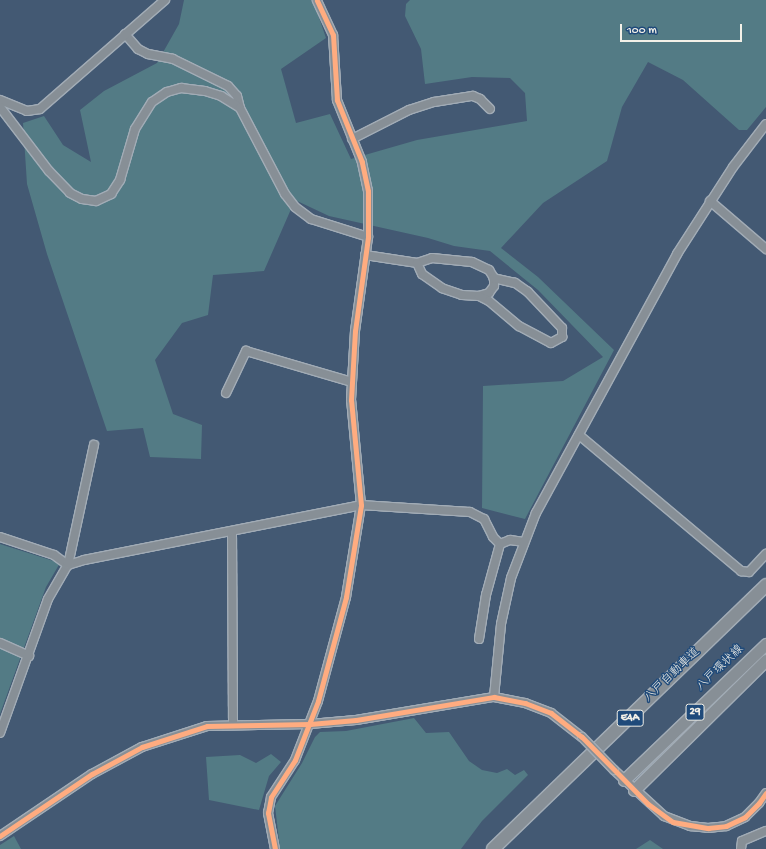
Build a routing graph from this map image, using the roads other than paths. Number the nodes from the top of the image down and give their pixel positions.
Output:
1 (165, 0) edge
2 (317, 0) edge
3 (125, 34) junction
4 (0, 100) edge
5 (0, 107) edge
6 (240, 108) junction
7 (490, 109) dead end
8 (766, 124) edge
9 (352, 139) junction
10 (710, 201) junction
11 (368, 237) junction
12 (766, 249) edge
13 (365, 255) junction
14 (417, 263) junction
15 (494, 278) junction
16 (479, 296) junction
17 (352, 382) junction
18 (226, 393) dead end
19 (579, 435) junction
20 (94, 444) dead end
21 (361, 504) junction
22 (232, 531) junction
23 (0, 537) edge
24 (524, 542) junction
25 (500, 544) junction
26 (766, 554) edge
27 (68, 565) junction
28 (766, 585) edge
29 (479, 639) dead end
30 (0, 643) edge
31 (766, 644) edge
32 (29, 656) junction
33 (766, 660) edge
34 (494, 696) junction
35 (310, 724) junction
36 (233, 726) junction
37 (0, 734) edge
38 (624, 780) junction
39 (634, 790) junction
40 (766, 793) edge
41 (766, 831) edge
42 (0, 836) edge
43 (275, 849) edge
44 (493, 849) edge
45 (741, 849) edge

1 - 3 street
2 - 9 street
3 - 4 street
3 - 6 street
5 - 6 street
6 - 11 street
7 - 9 street
8 - 10 street
9 - 11 street
10 - 12 street
10 - 19 street
11 - 13 street
13 - 14 street
13 - 17 street
14 - 15 street
14 - 16 street
15 - 16 street
15 - 16 street
17 - 18 street
17 - 21 street
19 - 24 street
19 - 26 street
20 - 27 street
21 - 22 street
21 - 25 street
21 - 35 street
22 - 27 street
22 - 36 street
23 - 27 street
24 - 25 street
24 - 34 street
25 - 29 street
27 - 32 street
28 - 44 highway, 八戸自動車道 / E4A
30 - 32 street
31 - 38 main road, 八戸環状線 / 29
32 - 37 street
33 - 39 main road, 八戸環状線 / 29
34 - 35 street
34 - 38 street, bridge
35 - 36 street
35 - 43 street
36 - 42 street
38 - 39 street
39 - 40 street
41 - 45 street

